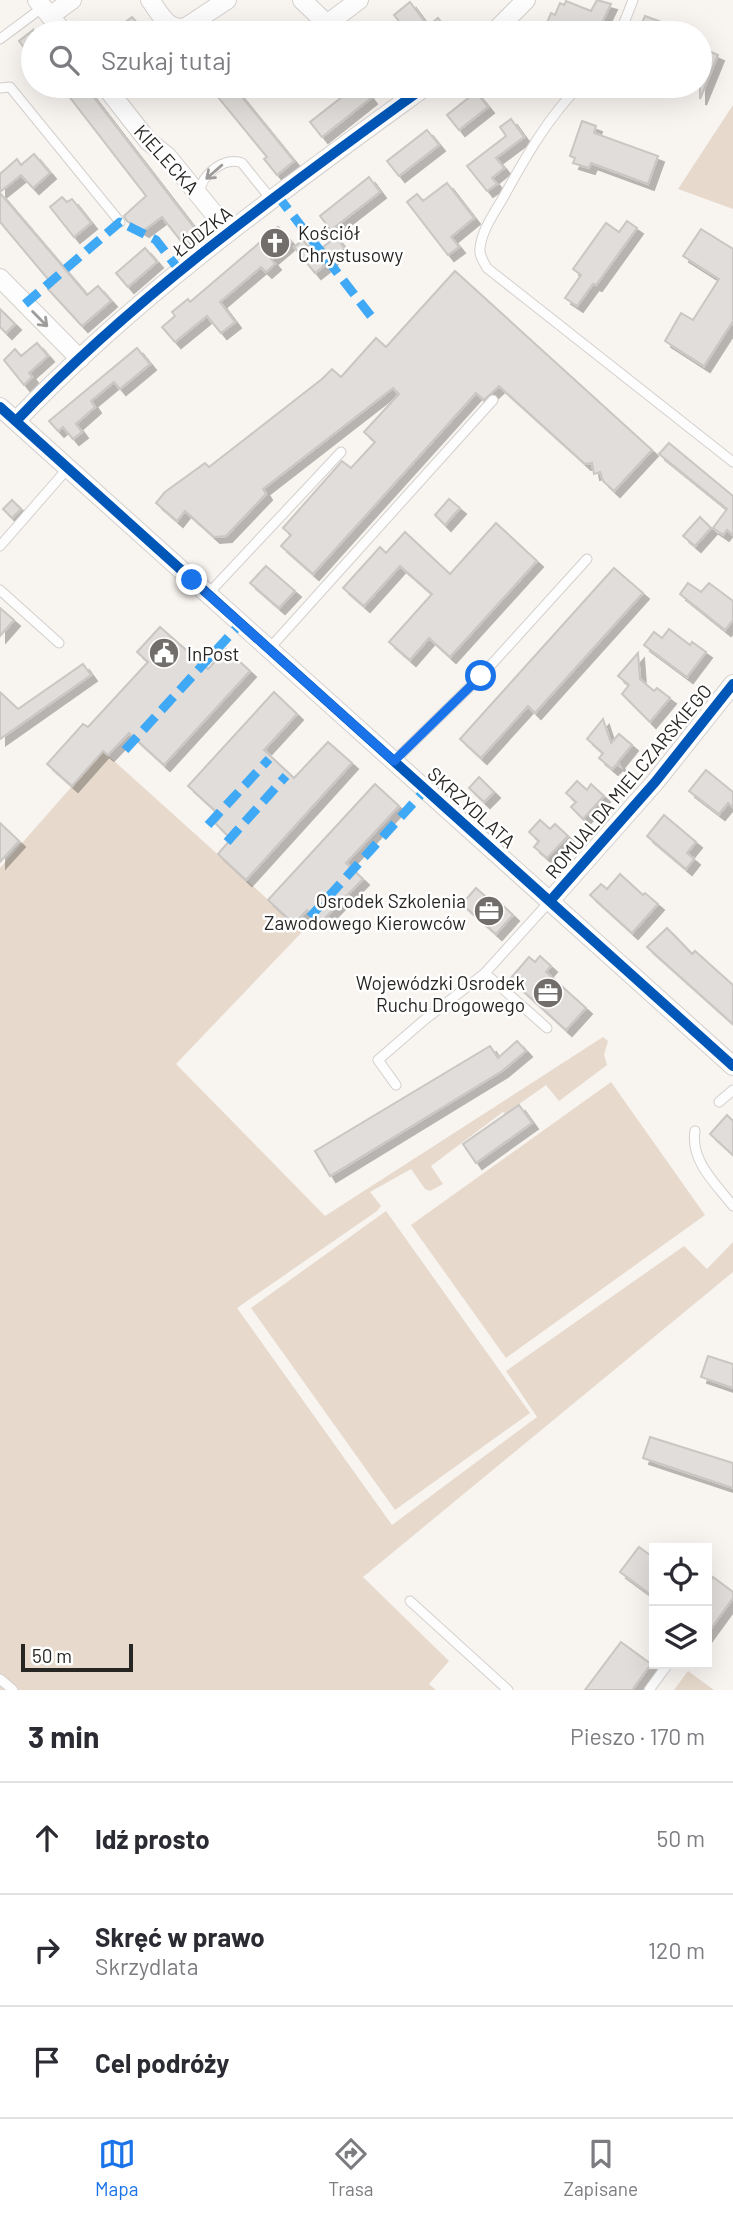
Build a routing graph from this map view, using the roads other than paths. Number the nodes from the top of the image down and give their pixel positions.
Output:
1 (72, 0) edge
2 (150, 0) edge
3 (227, 0) edge
4 (302, 0) edge
5 (359, 0) edge
6 (526, 0) edge
7 (633, 0) edge
8 (43, 7) edge
9 (24, 21) edge
10 (54, 21) edge
11 (166, 21) edge
12 (195, 21) edge
13 (324, 21) edge
14 (331, 21) edge
15 (505, 21) edge
16 (625, 21) edge
17 (21, 23) edge
18 (0, 39) edge
19 (0, 88) edge
20 (114, 98) edge
21 (410, 98) edge
22 (568, 98) edge
23 (200, 197) junction
24 (271, 200) junction
25 (120, 222) dead end
26 (229, 232) junction
27 (0, 278) edge
28 (80, 359) junction
29 (493, 400) dead end
30 (0, 407) edge
31 (16, 421) junction
32 (341, 452) dead end
33 (733, 462) edge
34 (68, 468) junction
35 (1, 542) edge
36 (587, 559) dead end
37 (0, 590) edge
38 (208, 594) junction
39 (59, 643) dead end
40 (269, 649) junction
41 (733, 684) edge
42 (394, 761) junction
43 (550, 901) junction
44 (485, 973) junction
45 (547, 1028) dead end
46 (733, 1066) edge
47 (396, 1085) dead end
48 (733, 1090) edge
49 (719, 1102) dead end
50 (695, 1131) dead end
51 (733, 1206) edge
52 (410, 1601) dead end
53 (664, 1669) edge
54 (0, 1678) edge
55 (13, 1690) edge
56 (508, 1690) edge
57 (649, 1690) edge

1 - 8 street
2 - 11 street
3 - 12 street
4 - 13 street
5 - 14 street
6 - 15 street
7 - 16 lane
8 - 9 lane
8 - 10 street
17 - 18 lane
19 - 25 lane
20 - 23 street, KIELECKA
21 - 24 street, ŁÓDZKA
22 - 33 lane
24 -> 23 lane
23 - 26 street, KIELECKA
24 - 26 street, ŁÓDZKA
26 - 28 street, ŁÓDZKA
27 -> 28 street
28 - 31 street, ŁÓDZKA
29 - 40 lane
30 - 31 street, SKRZYDLATA
31 - 34 street, SKRZYDLATA
32 - 38 lane
34 - 35 lane
34 - 38 street, SKRZYDLATA
36 - 42 lane
37 - 39 lane
38 - 40 street, SKRZYDLATA
40 - 42 street, SKRZYDLATA
41 - 43 street, ROMUALDA MIELCZARSKIEGO
42 - 43 street, SKRZYDLATA
43 - 44 lane
43 - 46 street, SKRZYDLATA
44 - 45 lane
44 - 47 lane
48 - 49 lane
50 - 51 lane
52 - 56 lane
53 - 57 lane
54 - 55 lane

